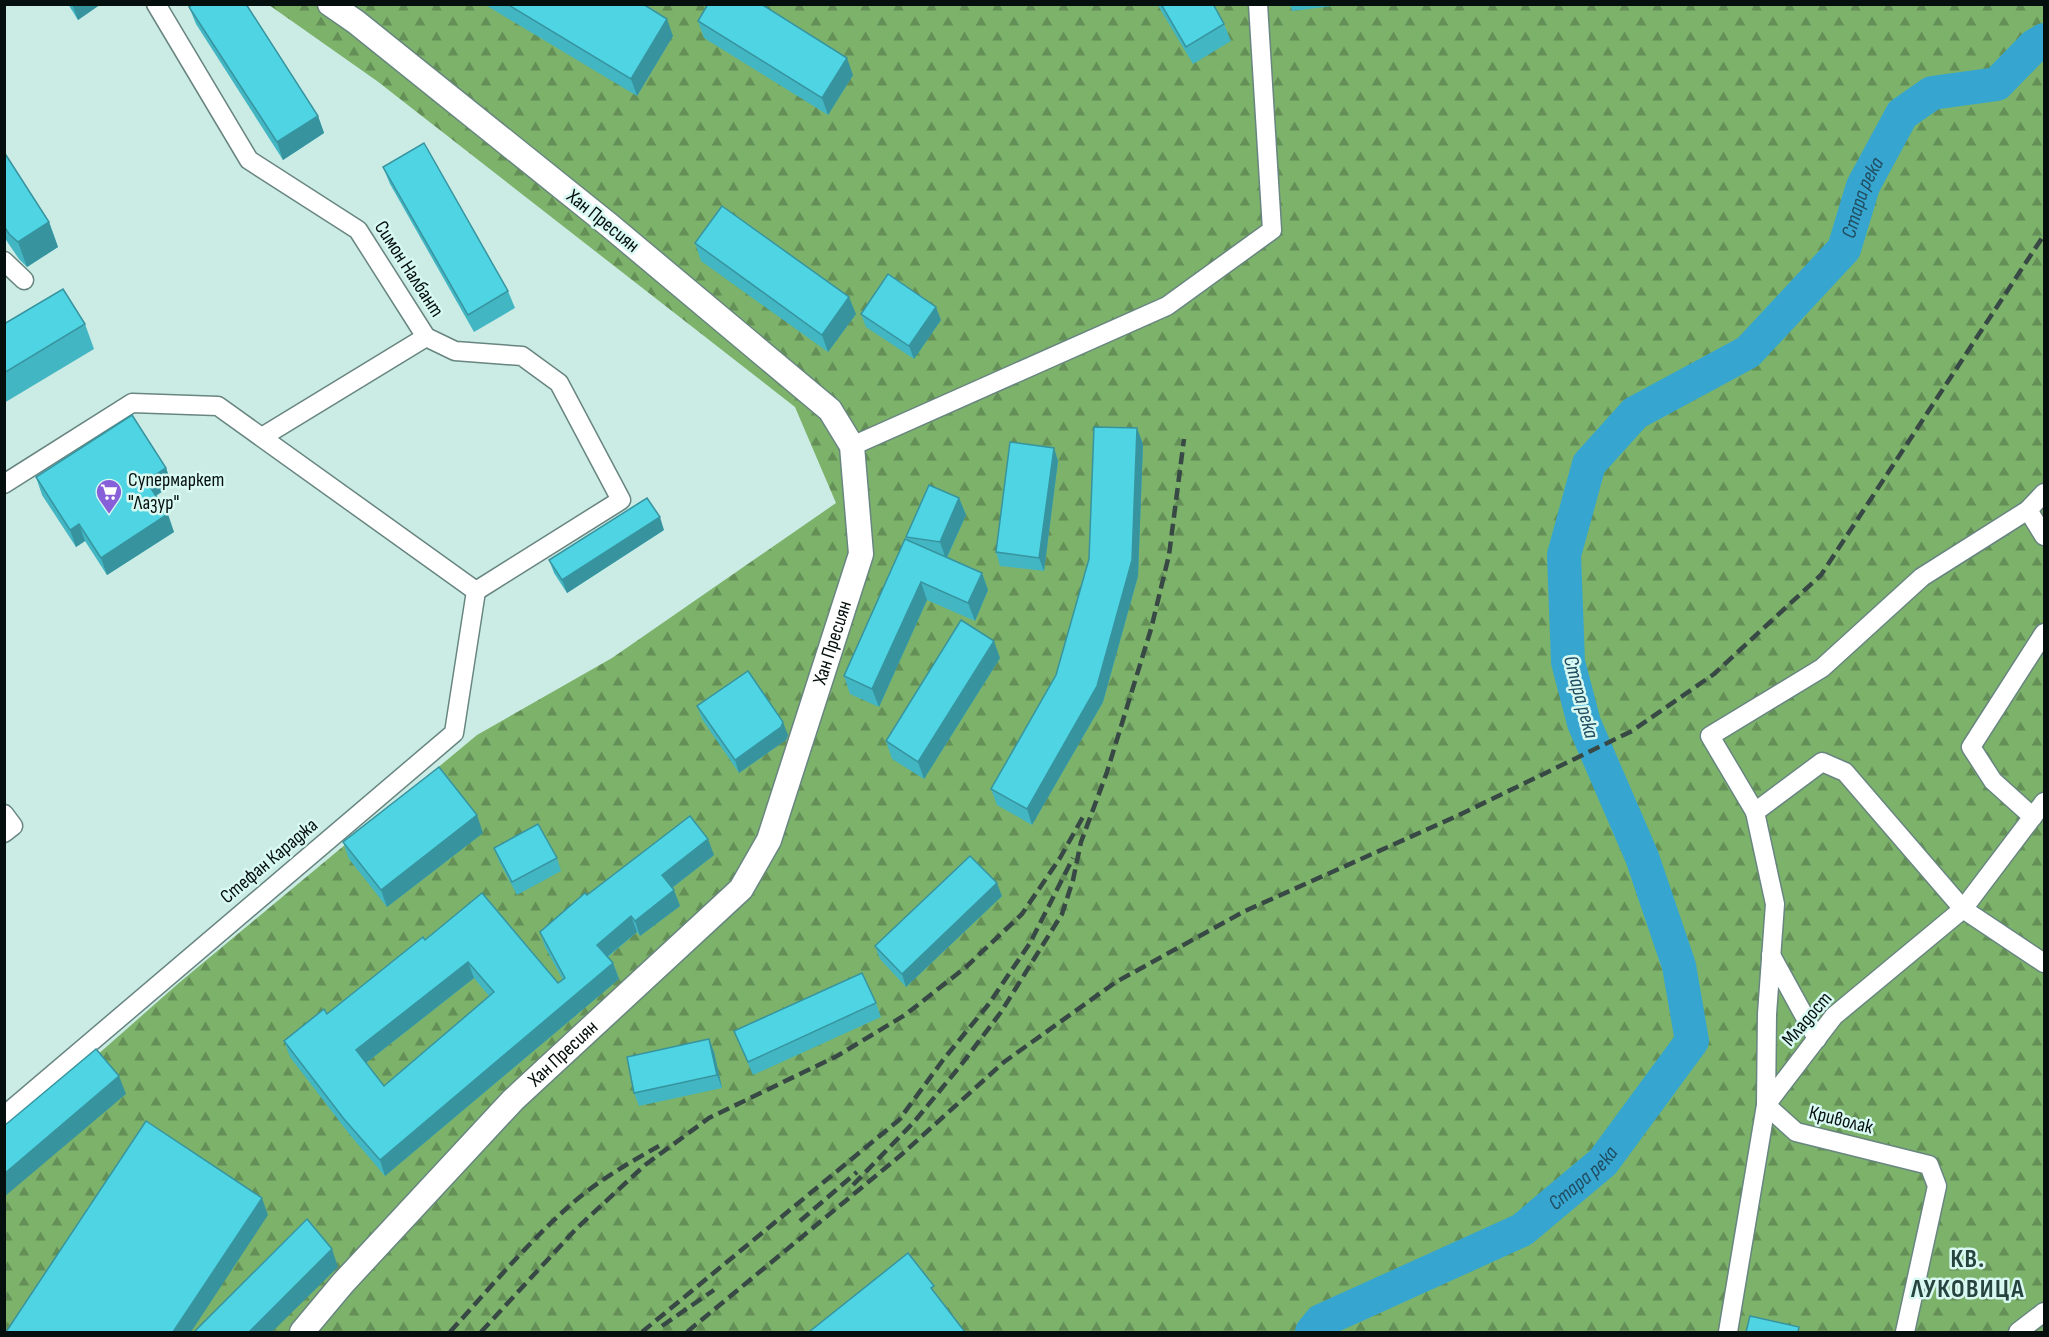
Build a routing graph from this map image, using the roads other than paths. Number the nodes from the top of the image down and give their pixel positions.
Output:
1 (156, 4) edge
2 (330, 4) edge
3 (1258, 4) edge
4 (4, 261) edge
5 (24, 280) dead end
6 (426, 337) junction
7 (262, 437) junction
8 (852, 446) junction
9 (4, 484) edge
10 (2044, 493) edge
11 (2028, 510) junction
12 (2044, 536) edge
13 (476, 591) junction
14 (2044, 633) edge
15 (2044, 802) edge
16 (1755, 812) junction
17 (2032, 817) junction
18 (1963, 909) junction
19 (1771, 955) junction
20 (2044, 963) edge
21 (1817, 1040) junction
22 (1766, 1105) junction
23 (4, 1116) edge
24 (2044, 1312) edge
25 (302, 1332) edge
26 (1728, 1332) edge
27 (1905, 1332) edge
28 (2018, 1332) edge

1 - 6 street, Симон Налбант
2 - 8 street, Хан Пресиян
3 - 8 street
4 - 5 street
6 - 7 street
6 - 13 street, Симон Налбант
7 - 9 street
7 - 13 street
8 - 25 street, Хан Пресиян
10 - 11 street
11 - 12 street
11 - 16 street
13 - 23 street, Стефан Караджа
14 - 17 street
15 - 17 street, Младост
16 - 18 street
16 - 19 street
17 - 18 street, Младост
18 - 20 street
18 - 21 street, Младост
19 - 21 street
19 - 22 street
21 - 22 street, Младост
22 - 26 street, Младост
22 - 27 street, Криволак
24 - 28 street

